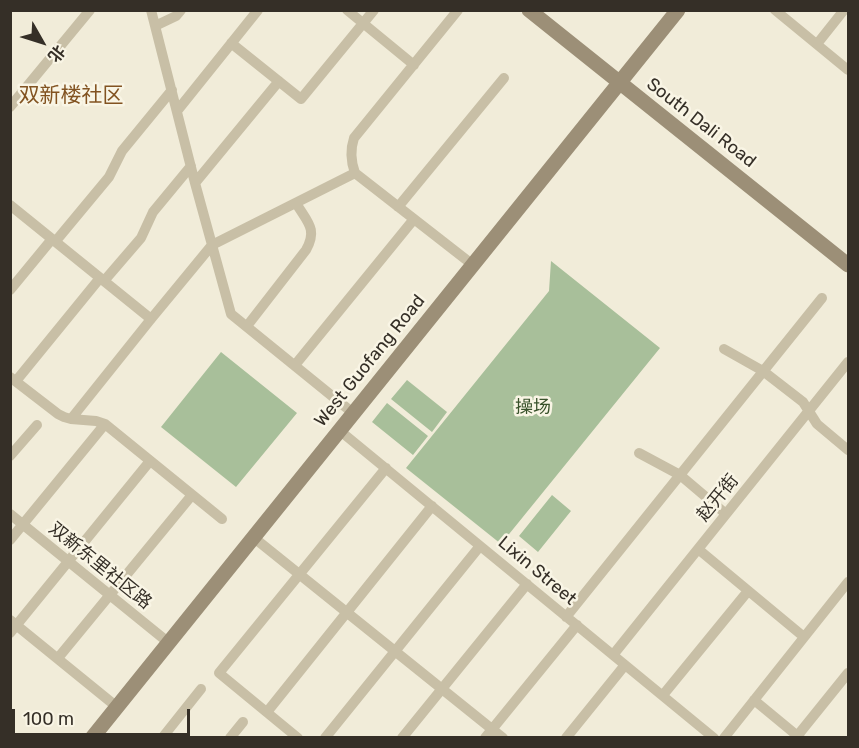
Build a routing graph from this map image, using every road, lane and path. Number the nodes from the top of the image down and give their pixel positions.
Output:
1 (90, 10) edge
2 (152, 10) edge
3 (181, 10) edge
4 (258, 10) edge
5 (347, 10) edge
6 (374, 10) edge
7 (458, 10) edge
8 (529, 10) edge
9 (678, 10) edge
10 (775, 10) edge
11 (844, 10) edge
12 (363, 24) junction
13 (155, 26) junction
14 (231, 43) junction
15 (817, 44) junction
16 (414, 65) junction
17 (849, 70) edge
18 (504, 78) dead end
19 (279, 81) junction
20 (619, 83) junction
21 (172, 90) junction
22 (10, 107) edge
23 (177, 111) junction
24 (191, 166) junction
25 (355, 173) junction
26 (195, 183) junction
27 (296, 203) junction
28 (10, 205) edge
29 (398, 207) junction
30 (414, 219) junction
31 (54, 240) junction
32 (212, 245) junction
33 (473, 265) junction
34 (849, 265) edge
35 (102, 280) junction
36 (10, 290) edge
37 (822, 298) dead end
38 (151, 319) junction
39 (247, 326) junction
40 (724, 349) dead end
41 (849, 362) edge
42 (295, 365) junction
43 (764, 371) junction
44 (13, 379) edge
45 (809, 411) junction
46 (353, 412) junction
47 (71, 419) junction
48 (105, 424) junction
49 (37, 425) dead end
50 (339, 430) junction
51 (849, 450) edge
52 (639, 453) dead end
53 (10, 456) edge
54 (150, 461) junction
55 (386, 468) junction
56 (680, 476) junction
57 (192, 495) junction
58 (432, 506) junction
59 (10, 514) edge
60 (726, 514) junction
61 (222, 519) dead end
62 (23, 525) junction
63 (253, 537) junction
64 (10, 540) edge
65 (480, 546) junction
66 (698, 549) junction
67 (68, 561) junction
68 (300, 574) junction
69 (849, 582) edge
70 (527, 584) junction
71 (748, 591) junction
72 (110, 595) junction
73 (347, 612) junction
74 (566, 617) junction
75 (577, 625) junction
76 (13, 626) edge
77 (804, 637) junction
78 (169, 643) junction
79 (395, 651) junction
80 (613, 655) junction
81 (58, 658) junction
82 (625, 665) junction
83 (849, 673) edge
84 (201, 689) dead end
85 (442, 689) junction
86 (663, 695) junction
87 (754, 700) junction
88 (117, 707) junction
89 (267, 712) junction
90 (243, 722) dead end
91 (488, 733) edge
92 (799, 736) edge
93 (93, 738) edge
94 (162, 738) edge
95 (230, 738) edge
96 (298, 738) edge
97 (325, 738) edge
98 (402, 738) edge
99 (502, 738) edge
100 (566, 738) edge
101 (714, 738) edge
102 (724, 738) edge

1 - 22 street
2 - 13 street
3 - 13 street
4 - 14 street
5 - 12 street
6 - 12 street
7 - 16 street
8 - 20 street, South Dali Road
9 - 20 street, West Guofang Road
10 - 15 street
11 - 15 street
12 - 16 street
12 - 19 street
13 - 21 street
14 - 19 street
14 - 23 street
15 - 17 street
16 - 25 street
18 - 29 street
19 - 26 street
20 - 33 street, West Guofang Road
20 - 34 street, South Dali Road
21 - 23 street
21 - 31 street
23 - 24 street
24 - 26 street
24 - 35 street
25 - 27 street
25 - 29 street
26 - 32 street
27 - 32 street
27 - 39 street
28 - 31 street
29 - 30 street
30 - 33 street
30 - 42 street
31 - 35 street
31 - 36 street
32 - 38 street
32 - 39 street
33 - 46 street, West Guofang Road
35 - 38 street
35 - 44 street
37 - 43 street
38 - 47 street
39 - 42 street
40 - 43 street
41 - 45 street, 赵开街
42 - 46 street
43 - 45 street
43 - 56 street
44 - 47 street
45 - 51 street
45 - 60 street, 赵开街
46 - 50 street, West Guofang Road
47 - 48 street
48 - 54 street
48 - 62 street
49 - 53 street
50 - 55 street, Lixin Street
50 - 63 street, West Guofang Road
52 - 56 street
54 - 57 street
54 - 67 street
55 - 58 street, Lixin Street
55 - 68 street
56 - 60 street
56 - 74 street
57 - 61 street
57 - 72 street
58 - 65 street, Lixin Street
58 - 73 street
59 - 62 street, 双新东里社区路
60 - 66 street, 赵开街
62 - 64 street
62 - 67 street, 双新东里社区路
63 - 68 street
63 - 78 street, West Guofang Road
65 - 70 street, Lixin Street
65 - 79 street
66 - 71 street
66 - 80 street, 赵开街
67 - 72 street, 双新东里社区路
67 - 76 street
68 - 73 street
68 - 89 street
69 - 77 street
70 - 74 street, Lixin Street
70 - 85 street
71 - 77 street
71 - 86 street
72 - 78 street, 双新东里社区路
72 - 81 street
73 - 79 street
73 - 89 street
74 - 75 street, Lixin Street
75 - 80 street, Lixin Street
75 - 91 street
76 - 81 street
77 - 87 street
78 - 88 street, West Guofang Road
79 - 85 street
79 - 97 street
80 - 82 street, Lixin Street
81 - 88 street
82 - 86 street, Lixin Street
82 - 100 street
83 - 92 street
84 - 94 street
85 - 91 street
85 - 98 street
86 - 101 street, Lixin Street
87 - 92 street
87 - 102 street
88 - 93 street, West Guofang Road
89 - 96 street
90 - 95 street
91 - 99 street

